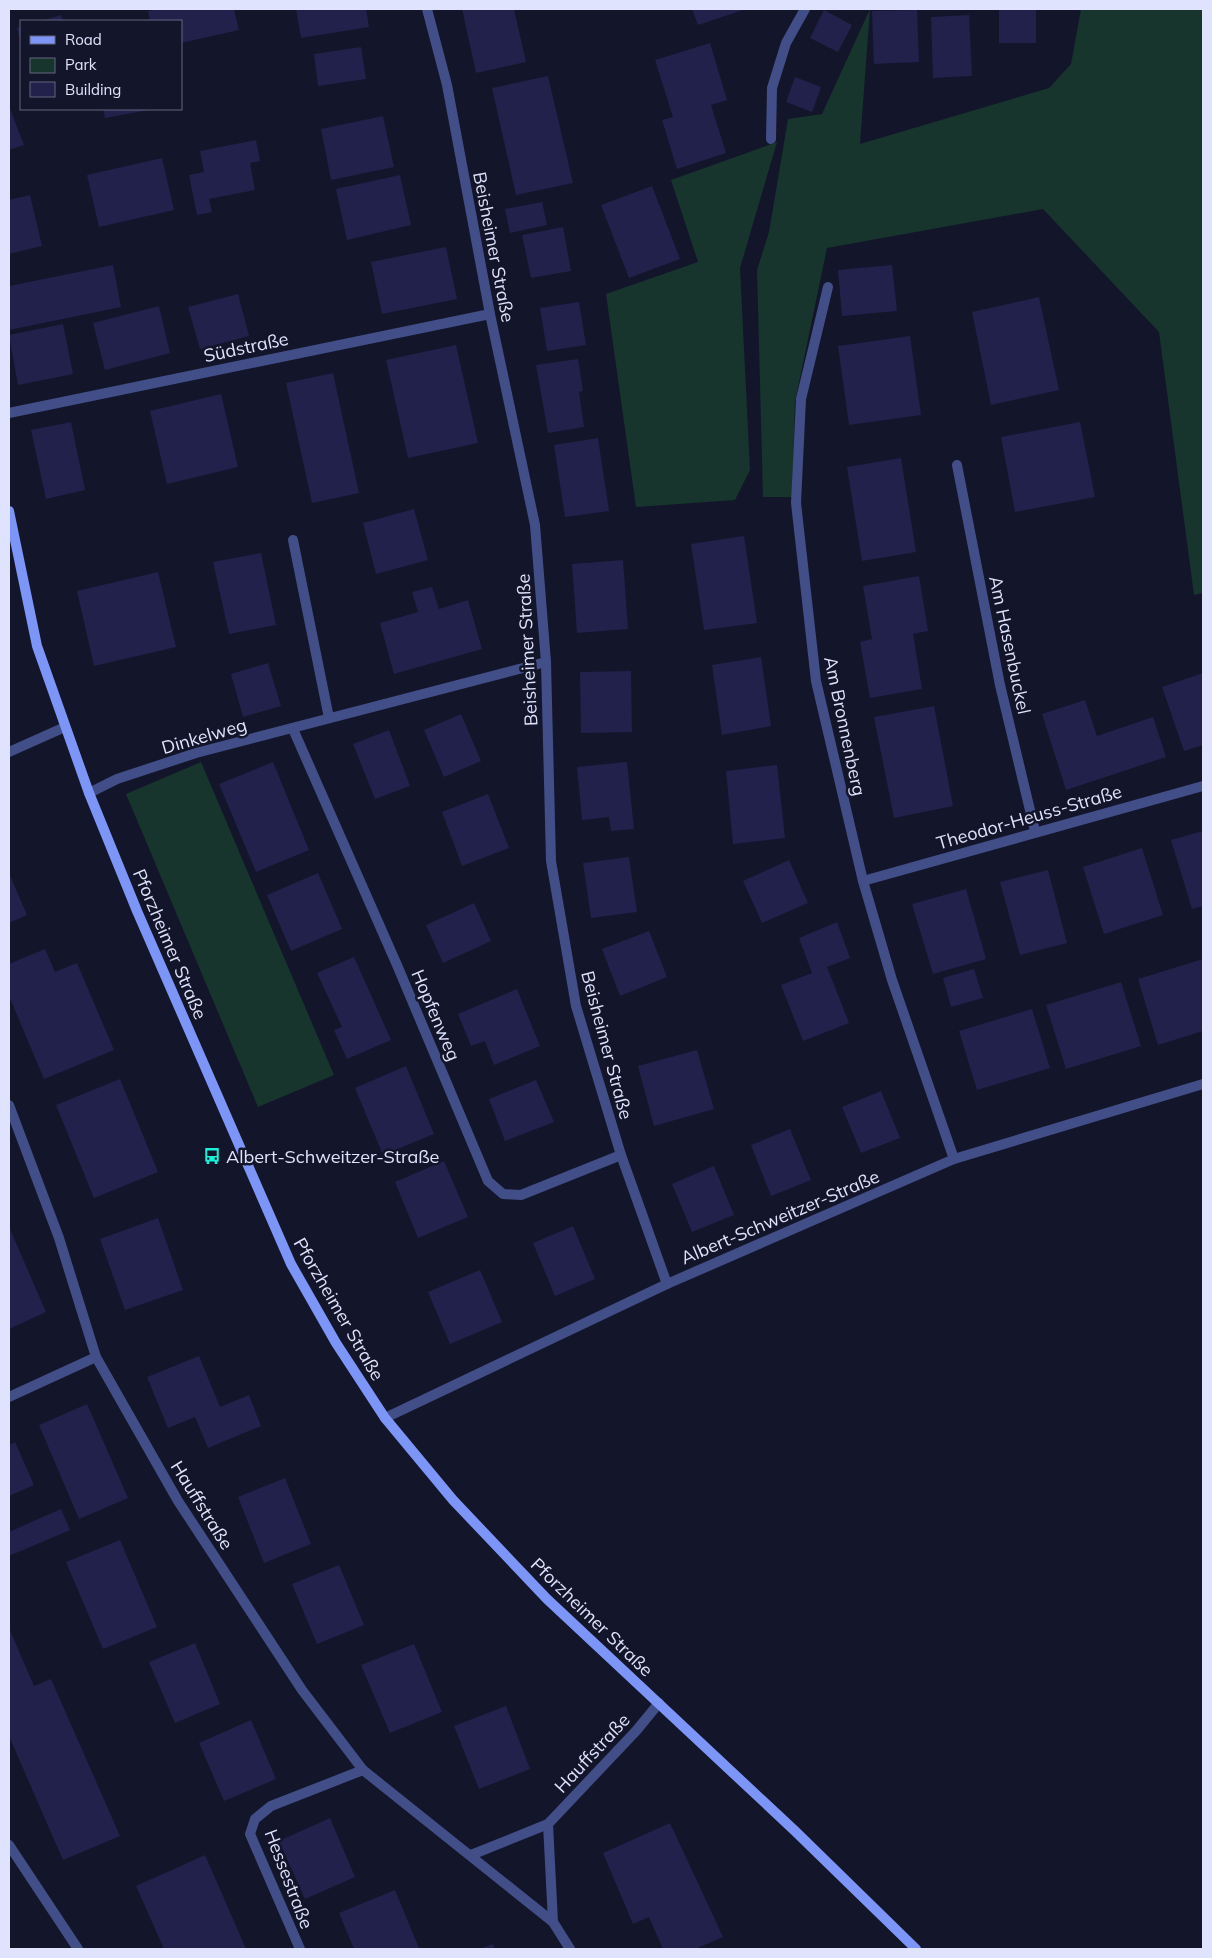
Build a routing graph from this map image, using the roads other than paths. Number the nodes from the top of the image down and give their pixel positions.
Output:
1 (427, 9) edge
2 (805, 9) edge
3 (771, 139) dead end
4 (828, 287) dead end
5 (490, 314) junction
6 (9, 413) edge
7 (958, 465) dead end
8 (9, 511) edge
9 (293, 540) dead end
10 (546, 662) junction
11 (329, 718) junction
12 (64, 727) junction
13 (293, 730) junction
14 (9, 752) edge
15 (1203, 786) edge
16 (89, 793) junction
17 (1035, 832) junction
18 (863, 881) junction
19 (1203, 1084) edge
20 (9, 1105) edge
21 (621, 1155) junction
22 (954, 1159) junction
23 (667, 1284) junction
24 (96, 1356) junction
25 (9, 1397) edge
26 (385, 1418) junction
27 (658, 1703) junction
28 (363, 1770) junction
29 (548, 1824) junction
30 (9, 1845) edge
31 (471, 1855) junction
32 (553, 1922) junction
33 (78, 1949) edge
34 (300, 1949) edge
35 (570, 1949) edge
36 (916, 1949) edge

1 - 5 street, Beisheimer Straße
2 - 3 street
4 - 18 street, Am Bronnenberg
5 - 6 street, Südstraße
5 - 10 street, Beisheimer Straße
7 - 17 street, Am Hasenbuckel
8 - 12 street, Pforzheimer Straße
9 - 11 street
10 - 11 street, Dinkelweg
10 - 21 street, Beisheimer Straße
11 - 13 street, Dinkelweg
12 - 14 street
12 - 16 street, Pforzheimer Straße
13 - 16 street, Dinkelweg
13 - 21 street, Hopfenweg
15 - 17 street, Theodor-Heuss-Straße
16 - 26 street, Pforzheimer Straße
17 - 18 street, Theodor-Heuss-Straße
18 - 22 street, Am Bronnenberg
19 - 22 street, Albert-Schweitzer-Straße
20 - 24 street, Hauffstraße
21 - 23 street, Beisheimer Straße
22 - 23 street, Albert-Schweitzer-Straße
23 - 26 street, Albert-Schweitzer-Straße
24 - 25 street
24 - 28 street, Hauffstraße
26 - 27 street, Pforzheimer Straße
27 - 29 street, Hauffstraße
27 - 36 street, Pforzheimer Straße
28 - 31 street, Hauffstraße
28 - 34 street, Hessestraße
29 - 31 street, Hauffstraße
29 - 32 street, Hauffstraße
30 - 33 street
31 - 32 street, Hauffstraße
32 - 35 street, Hauffstraße

